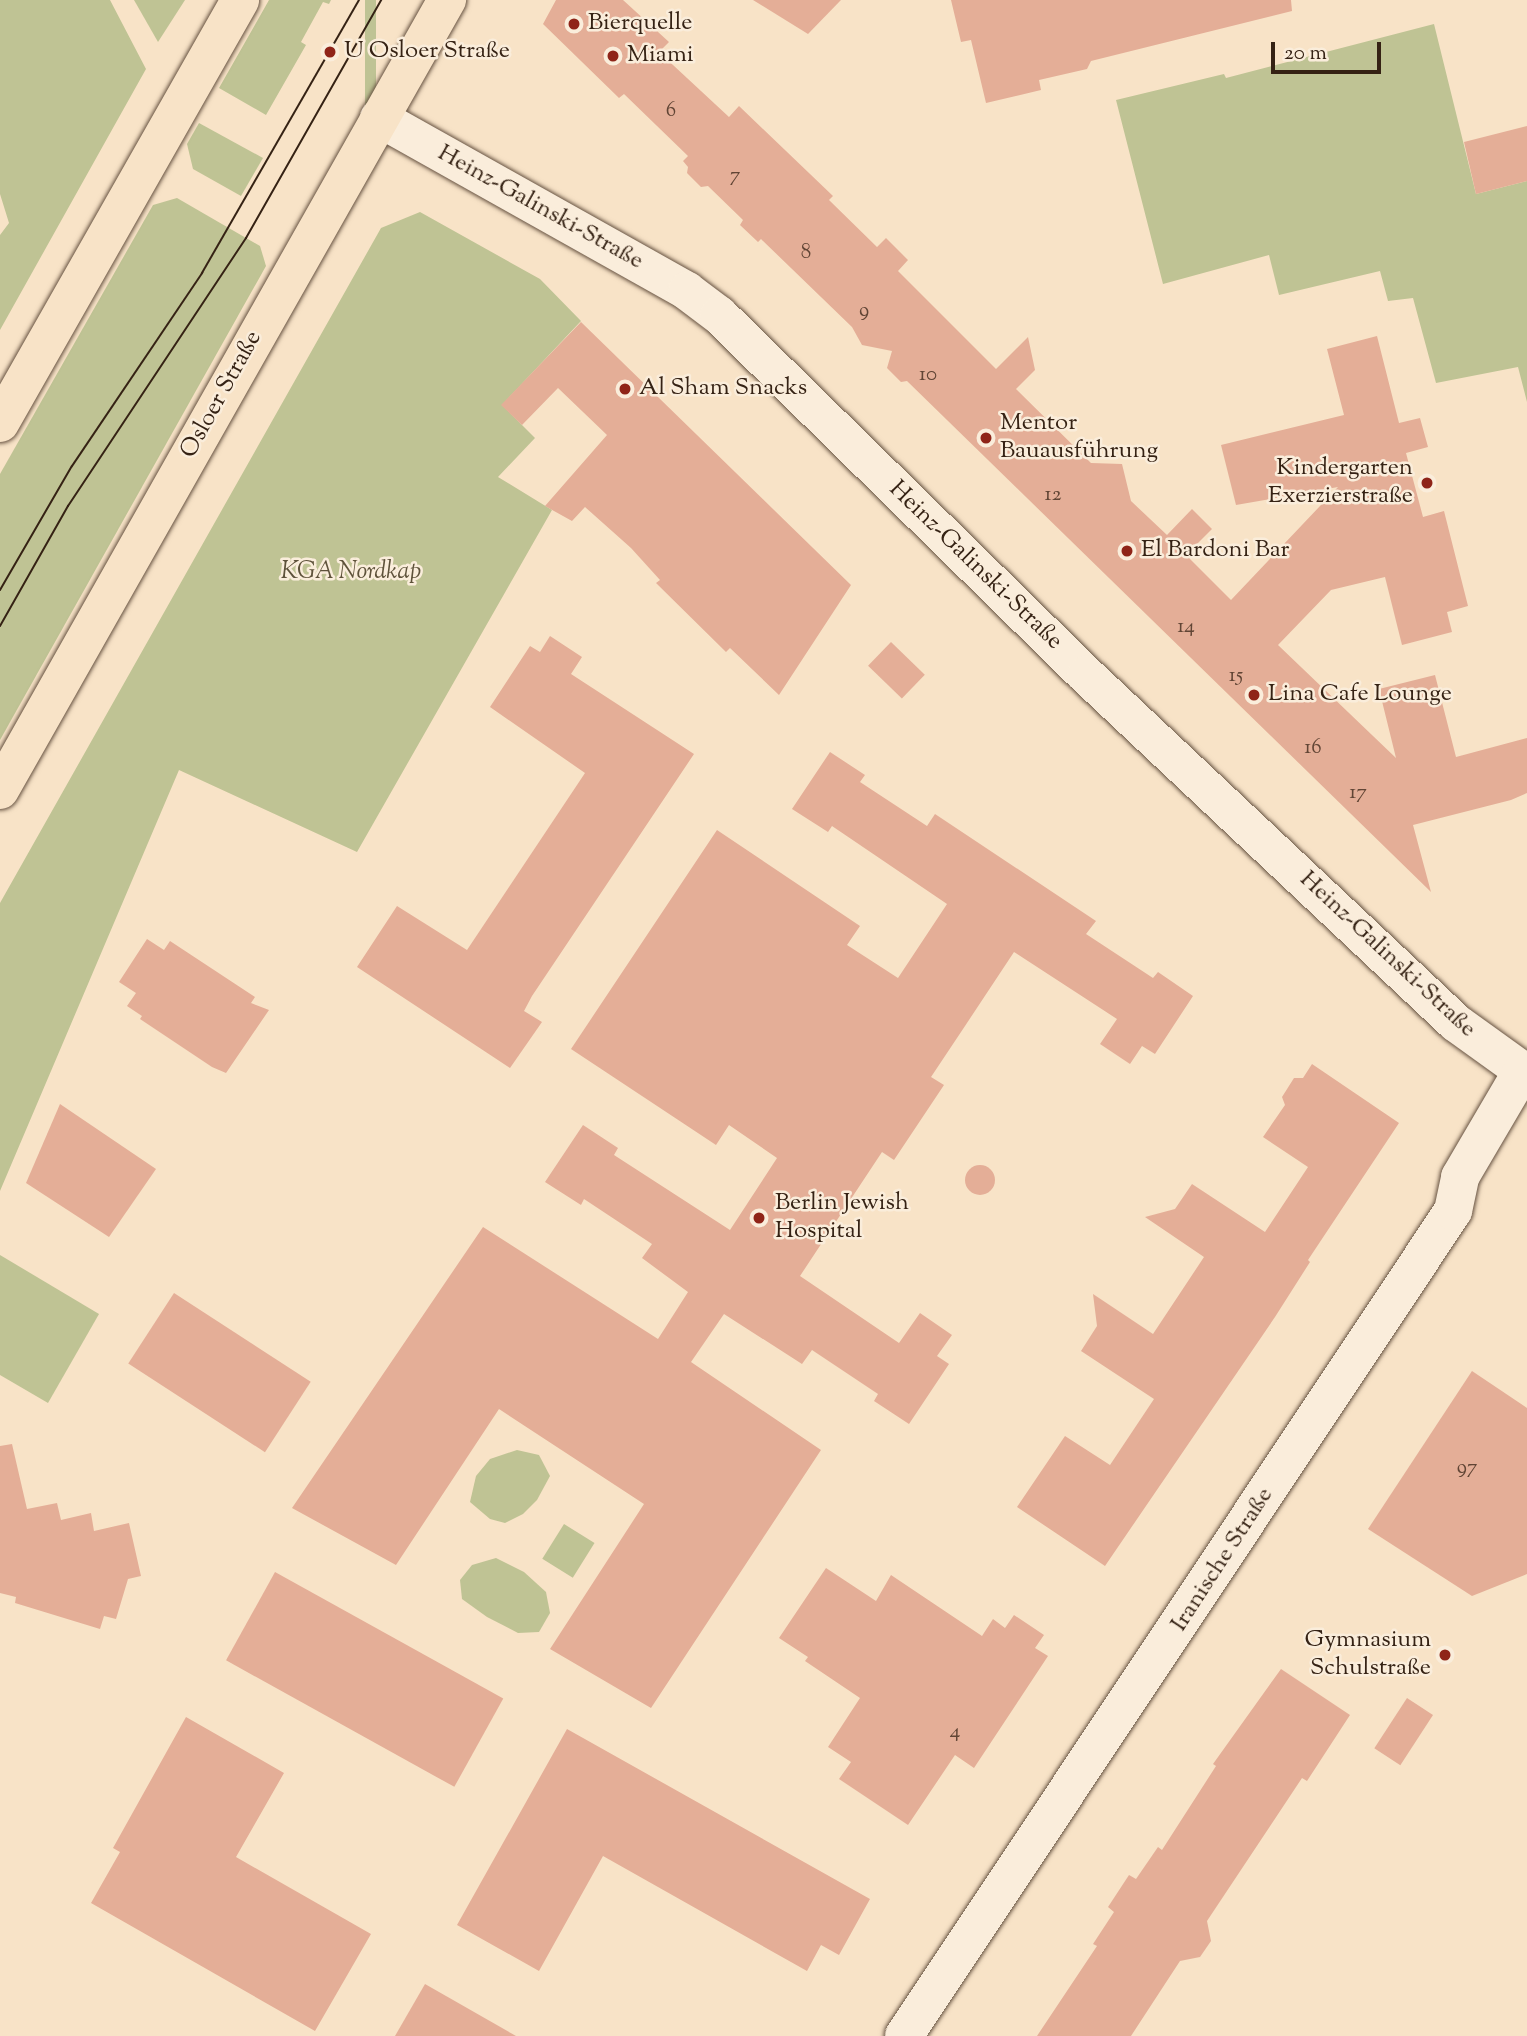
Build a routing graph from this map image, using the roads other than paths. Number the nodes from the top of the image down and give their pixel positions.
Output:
1 (240, 0) edge
2 (447, 0) edge
3 (379, 118) junction
4 (0, 423) edge
5 (0, 790) edge
6 (1524, 1074) edge
7 (904, 2036) edge

1 - 4 main road
2 - 3 main road, Osloer Straße
3 - 5 main road, Osloer Straße
3 - 6 street, Heinz-Galinski-Straße
6 - 7 street, Iranische Straße

